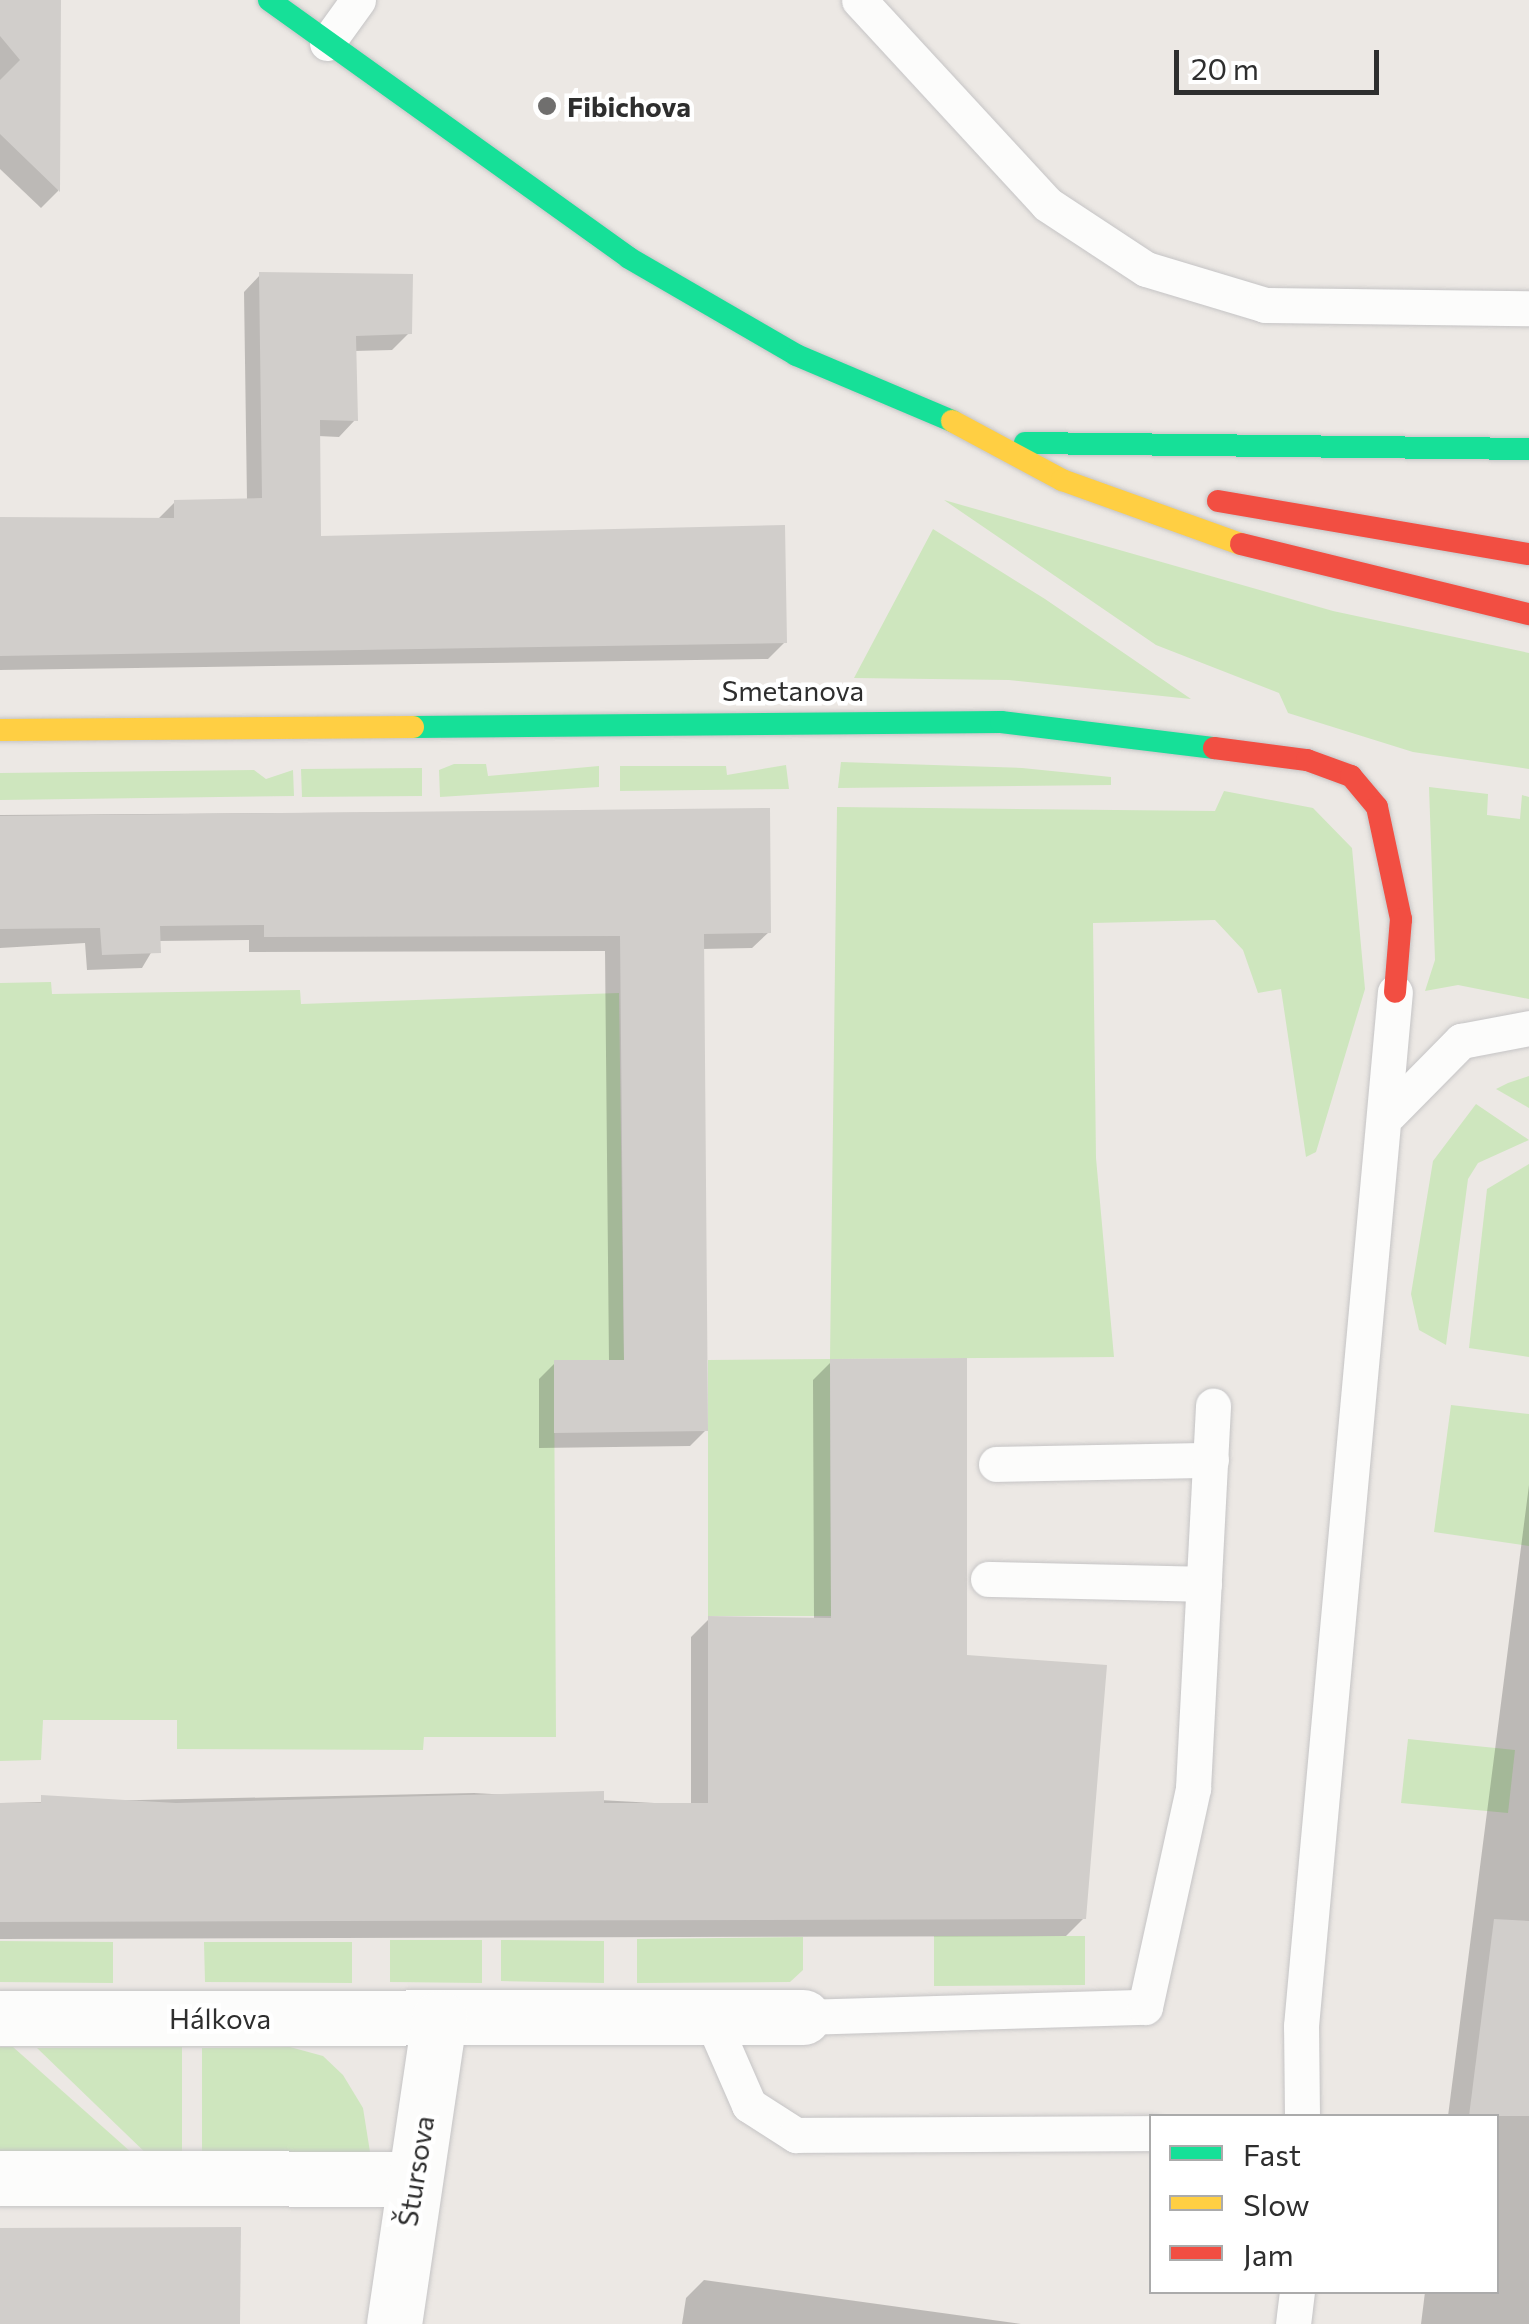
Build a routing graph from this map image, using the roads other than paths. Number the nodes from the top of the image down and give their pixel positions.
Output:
1 (269, 0) edge
2 (358, 0) edge
3 (858, 0) edge
4 (327, 43) junction
5 (1529, 308) edge
6 (952, 421) junction
7 (1024, 443) junction
8 (1529, 449) edge
9 (1158, 485) dead end
10 (1193, 495) dead end
11 (1529, 554) edge
12 (1529, 614) edge
13 (0, 730) edge
14 (1395, 992) joint
15 (1529, 1028) edge
16 (1388, 1114) junction
17 (1214, 1406) dead end
18 (1211, 1460) junction
19 (996, 1464) dead end
20 (988, 1580) dead end
21 (1204, 1584) junction
22 (803, 2017) joint
23 (0, 2018) edge
24 (439, 2018) junction
25 (711, 2018) junction
26 (1302, 2114) edge
27 (1149, 2133) edge
28 (0, 2178) edge
29 (412, 2179) junction
30 (1297, 2294) edge
31 (394, 2324) edge
32 (1293, 2324) edge

1 - 4 street
2 - 4 lane
3 - 5 lane
4 - 6 street
6 - 7 street
6 - 12 street
7 - 8 street
7 - 9 street
10 - 11 street
13 - 14 street, Smetanova
14 - 16 lane
15 - 16 lane
16 - 26 lane
17 - 18 lane
18 - 19 lane
18 - 21 lane
20 - 21 lane
21 - 22 lane
22 - 25 street, Hálkova
23 - 24 street, Hálkova
24 - 25 street, Hálkova
24 - 29 street, Štursova
25 - 27 lane
28 - 29 street
29 - 31 street, Štursova
30 - 32 lane

